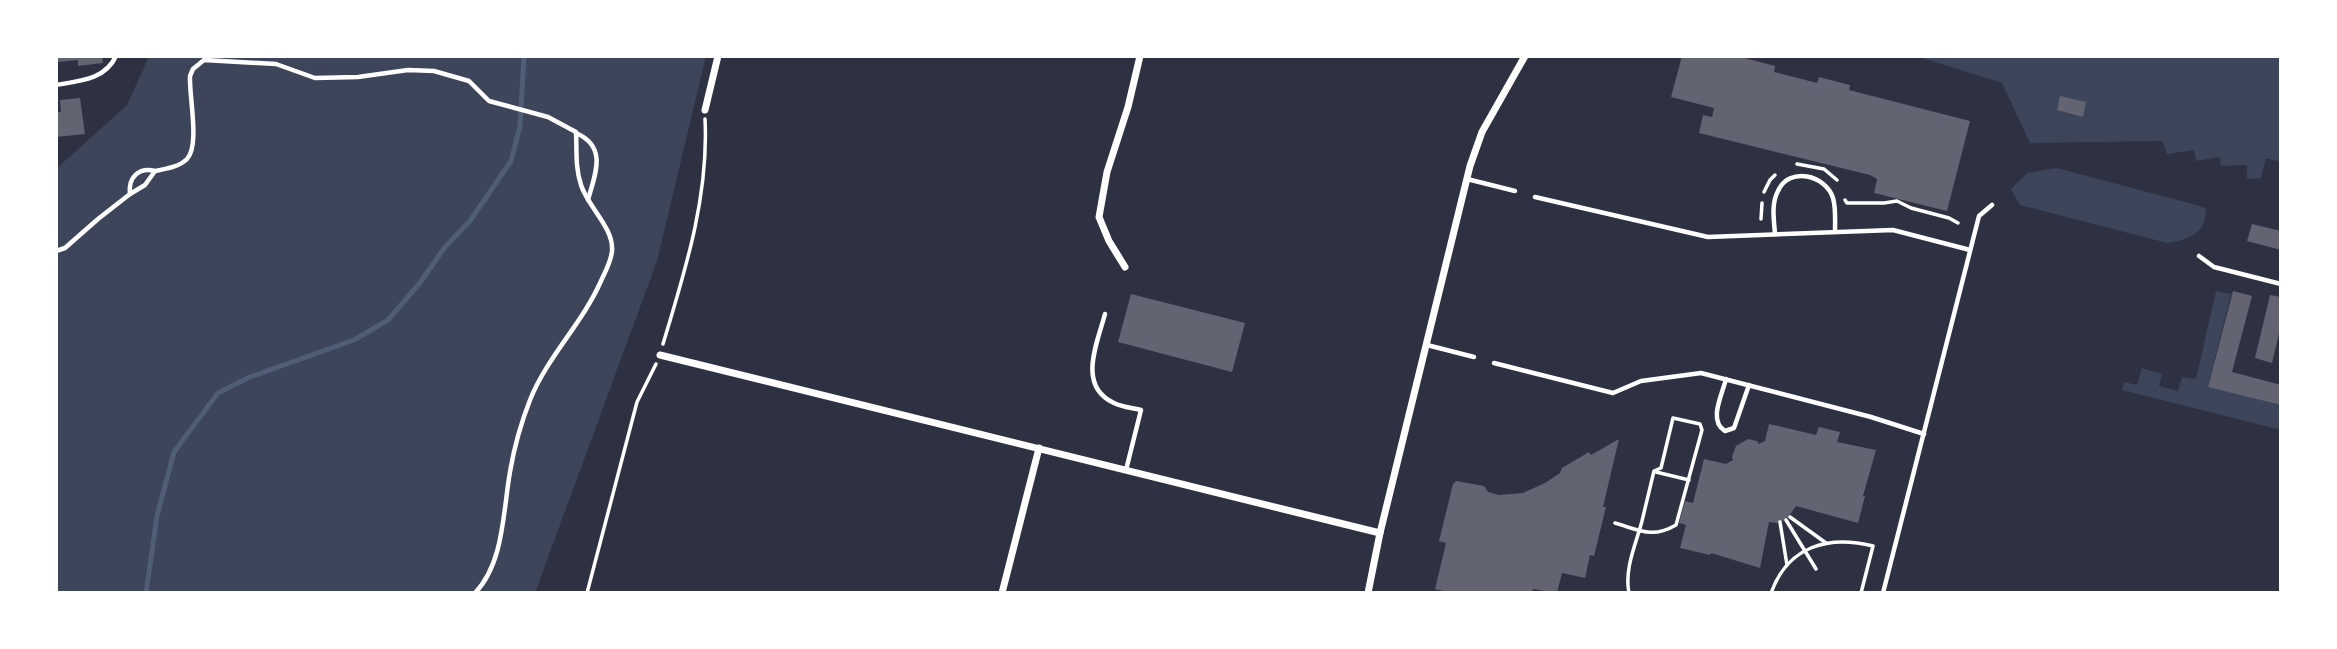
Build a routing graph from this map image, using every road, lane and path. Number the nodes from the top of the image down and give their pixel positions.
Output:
1 (116, 56) edge
2 (718, 56) edge
3 (1140, 56) edge
4 (1525, 56) edge
5 (56, 85) edge
6 (705, 110) dead end
7 (576, 132) junction
8 (155, 171) junction
9 (1466, 179) junction
10 (1515, 191) dead end
11 (130, 194) junction
12 (1535, 197) dead end
13 (588, 200) junction
14 (1847, 203) dead end
15 (1992, 205) dead end
16 (1958, 223) dead end
17 (1835, 231) junction
18 (1775, 234) junction
19 (1970, 250) junction
20 (56, 251) edge
21 (2199, 256) dead end
22 (1125, 267) dead end
23 (2281, 284) edge
24 (1105, 314) dead end
25 (1426, 345) junction
26 (660, 355) dead end
27 (1474, 357) dead end
28 (1494, 363) dead end
29 (1726, 379) junction
30 (1749, 385) junction
31 (1924, 435) junction
32 (1039, 448) junction
33 (1126, 470) junction
34 (1654, 471) junction
35 (1689, 480) junction
36 (1780, 522) dead end
37 (1615, 523) dead end
38 (1639, 530) junction
39 (1380, 533) junction
40 (1826, 543) junction
41 (1805, 550) junction
42 (1787, 565) junction
43 (1816, 569) dead end
44 (475, 593) edge
45 (1002, 593) edge
46 (1368, 593) edge
47 (1629, 593) edge
48 (1771, 593) edge
49 (1861, 593) edge
50 (1883, 593) edge

1 - 5 lane
2 - 6 street
3 - 22 street
4 - 9 street
7 - 8 lane
7 - 13 lane
7 - 13 lane
8 - 11 lane
8 - 11 lane
9 - 10 lane
9 - 25 street
11 - 20 lane
12 - 18 lane
13 - 44 lane
14 - 16 path
15 - 19 lane
17 - 18 lane
17 - 18 lane
17 - 19 lane
19 - 31 lane
21 - 23 lane
24 - 33 lane
25 - 27 lane
25 - 39 street
26 - 32 street
28 - 29 lane
29 - 30 lane
29 - 30 lane
30 - 31 lane
31 - 50 lane
32 - 33 street
32 - 45 street
33 - 39 street
34 - 35 path
34 - 35 path
34 - 38 path
35 - 38 path
36 - 42 path
37 - 38 path
38 - 47 path
39 - 46 street
40 - 41 path
40 - 41 path
40 - 49 path
41 - 42 path
41 - 43 path
42 - 48 path

